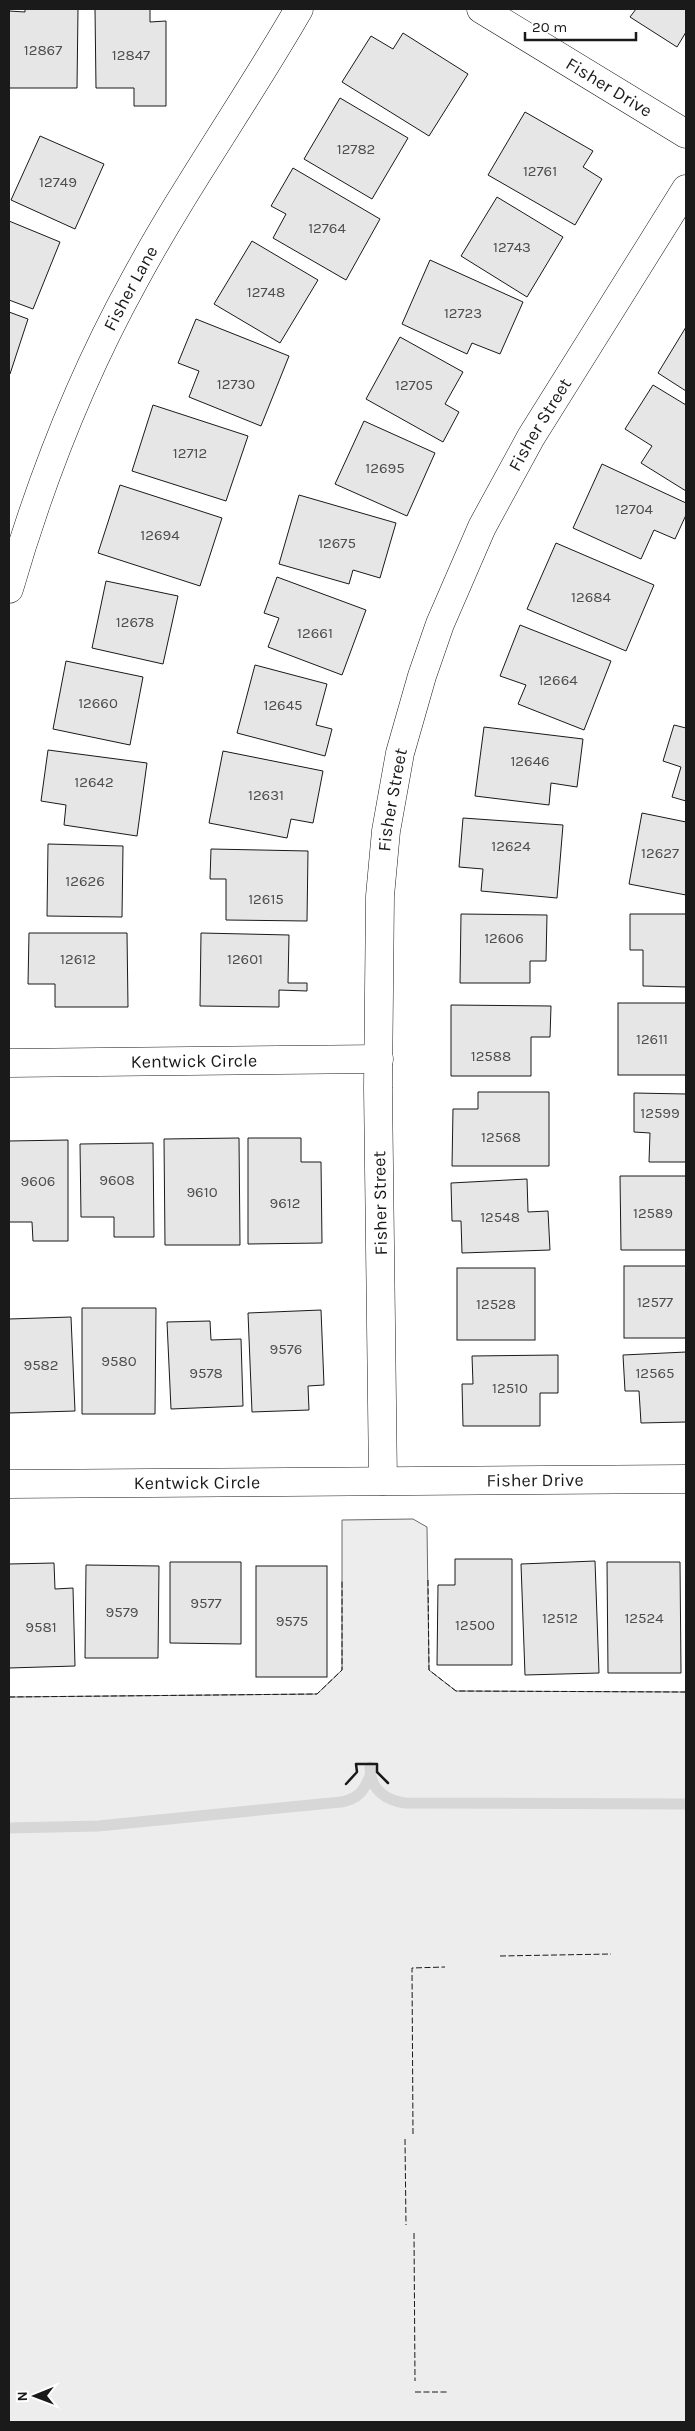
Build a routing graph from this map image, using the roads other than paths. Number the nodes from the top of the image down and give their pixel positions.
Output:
1 (299, 9) edge
2 (481, 9) edge
3 (686, 134) edge
4 (686, 189) edge
5 (9, 589) edge
6 (379, 1059) junction
7 (9, 1063) edge
8 (686, 1479) edge
9 (384, 1481) junction
10 (9, 1484) edge

1 - 5 street, Fisher Lane
2 - 3 street, Fisher Drive
4 - 6 street, Fisher Street
6 - 7 street, Kentwick Circle
6 - 9 street, Fisher Street
8 - 9 street, Fisher Drive
9 - 10 street, Kentwick Circle

